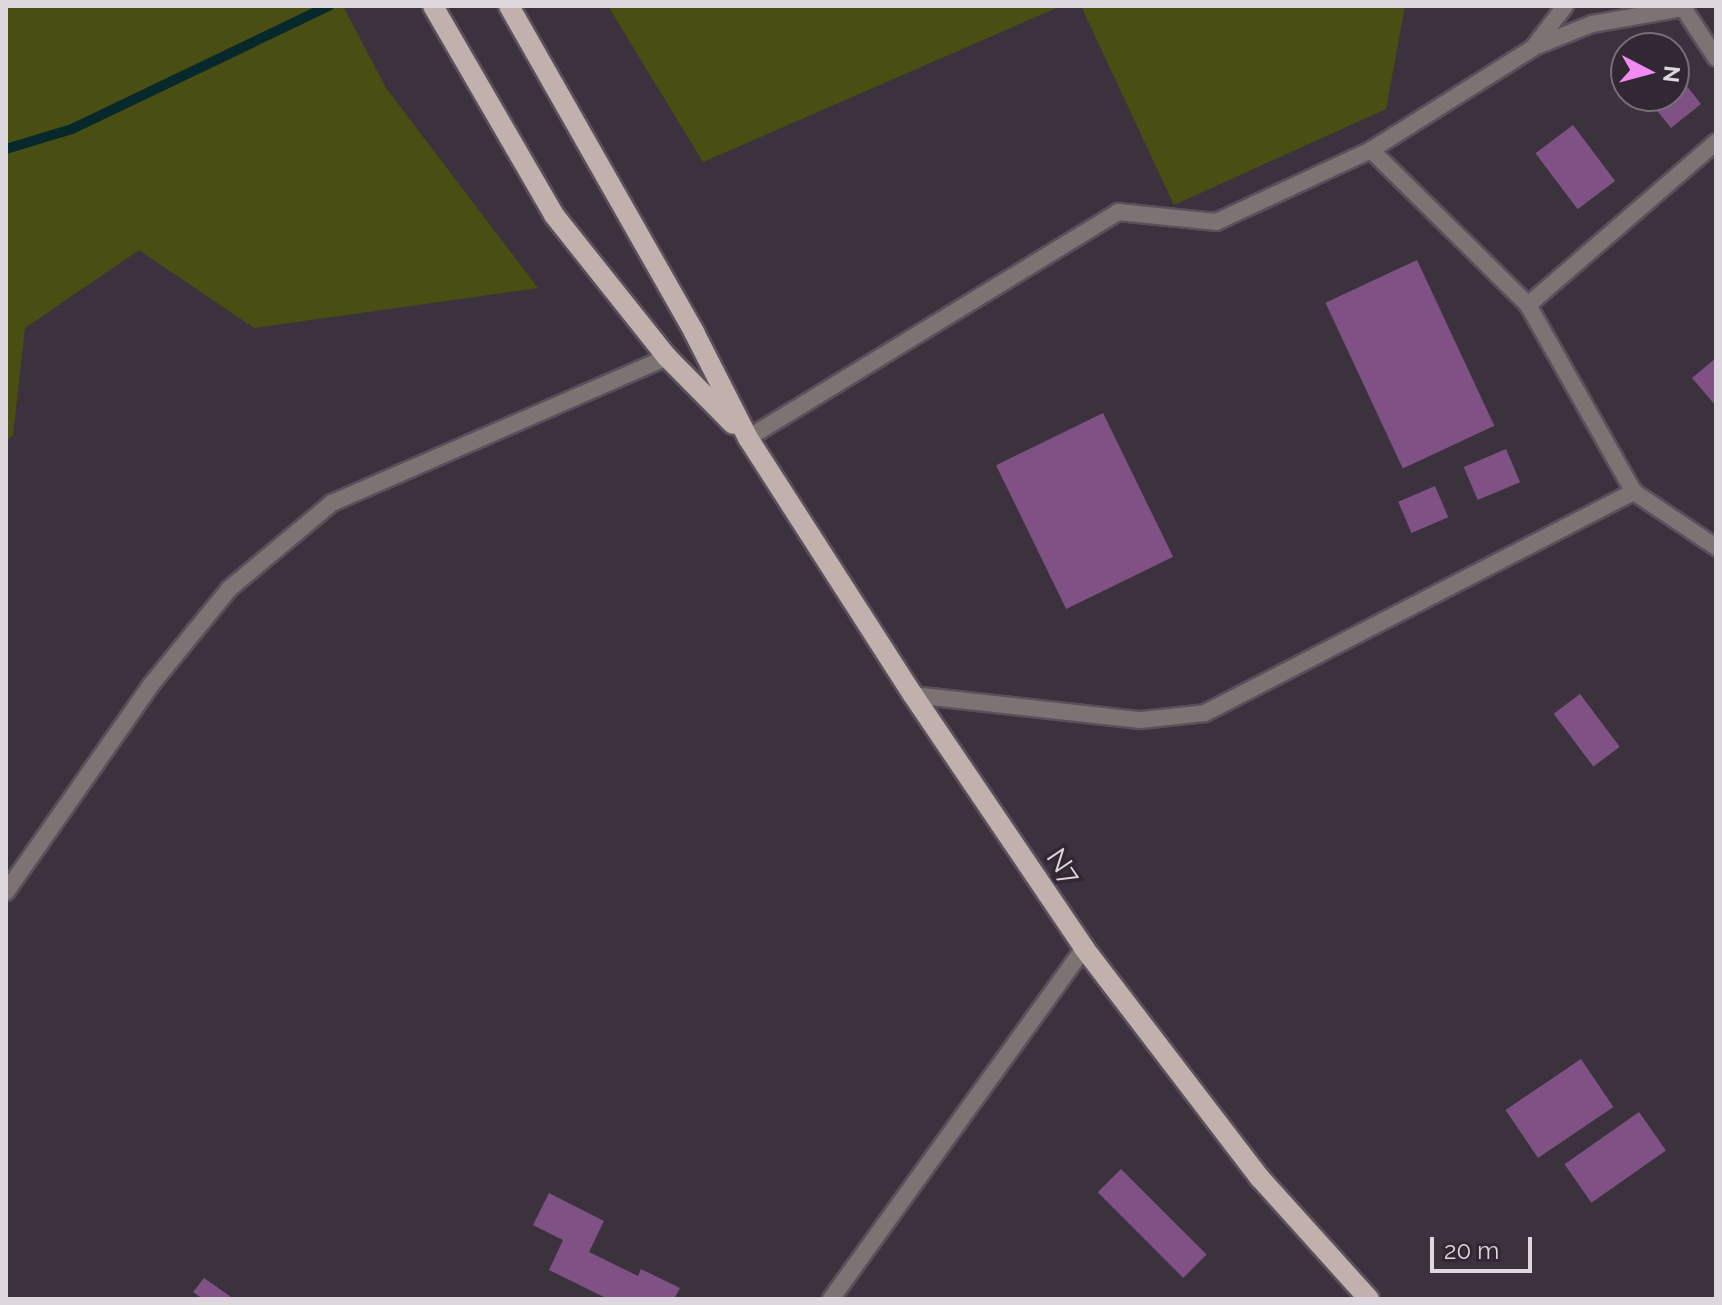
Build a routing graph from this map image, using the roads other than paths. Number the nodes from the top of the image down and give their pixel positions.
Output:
1 (509, 6) edge
2 (1565, 6) edge
3 (1682, 7) edge
4 (438, 15) edge
5 (1533, 48) junction
6 (1716, 58) edge
7 (1716, 142) edge
8 (1371, 150) junction
9 (1528, 305) junction
10 (667, 357) junction
11 (748, 438) junction
12 (1634, 492) junction
13 (1716, 547) edge
14 (913, 695) junction
15 (6, 892) edge
16 (1084, 948) junction
17 (831, 1299) edge
18 (1369, 1299) edge

1 - 11 main road
2 - 5 street
3 - 5 street
3 - 6 street
4 - 10 main road
5 - 8 street
7 - 9 street
8 - 9 street
8 - 11 street
9 - 12 street
10 - 11 main road
10 - 15 street
11 - 14 main road, N7
12 - 13 street
12 - 14 street
14 - 16 main road, N7
16 - 17 street
16 - 18 main road, N7

